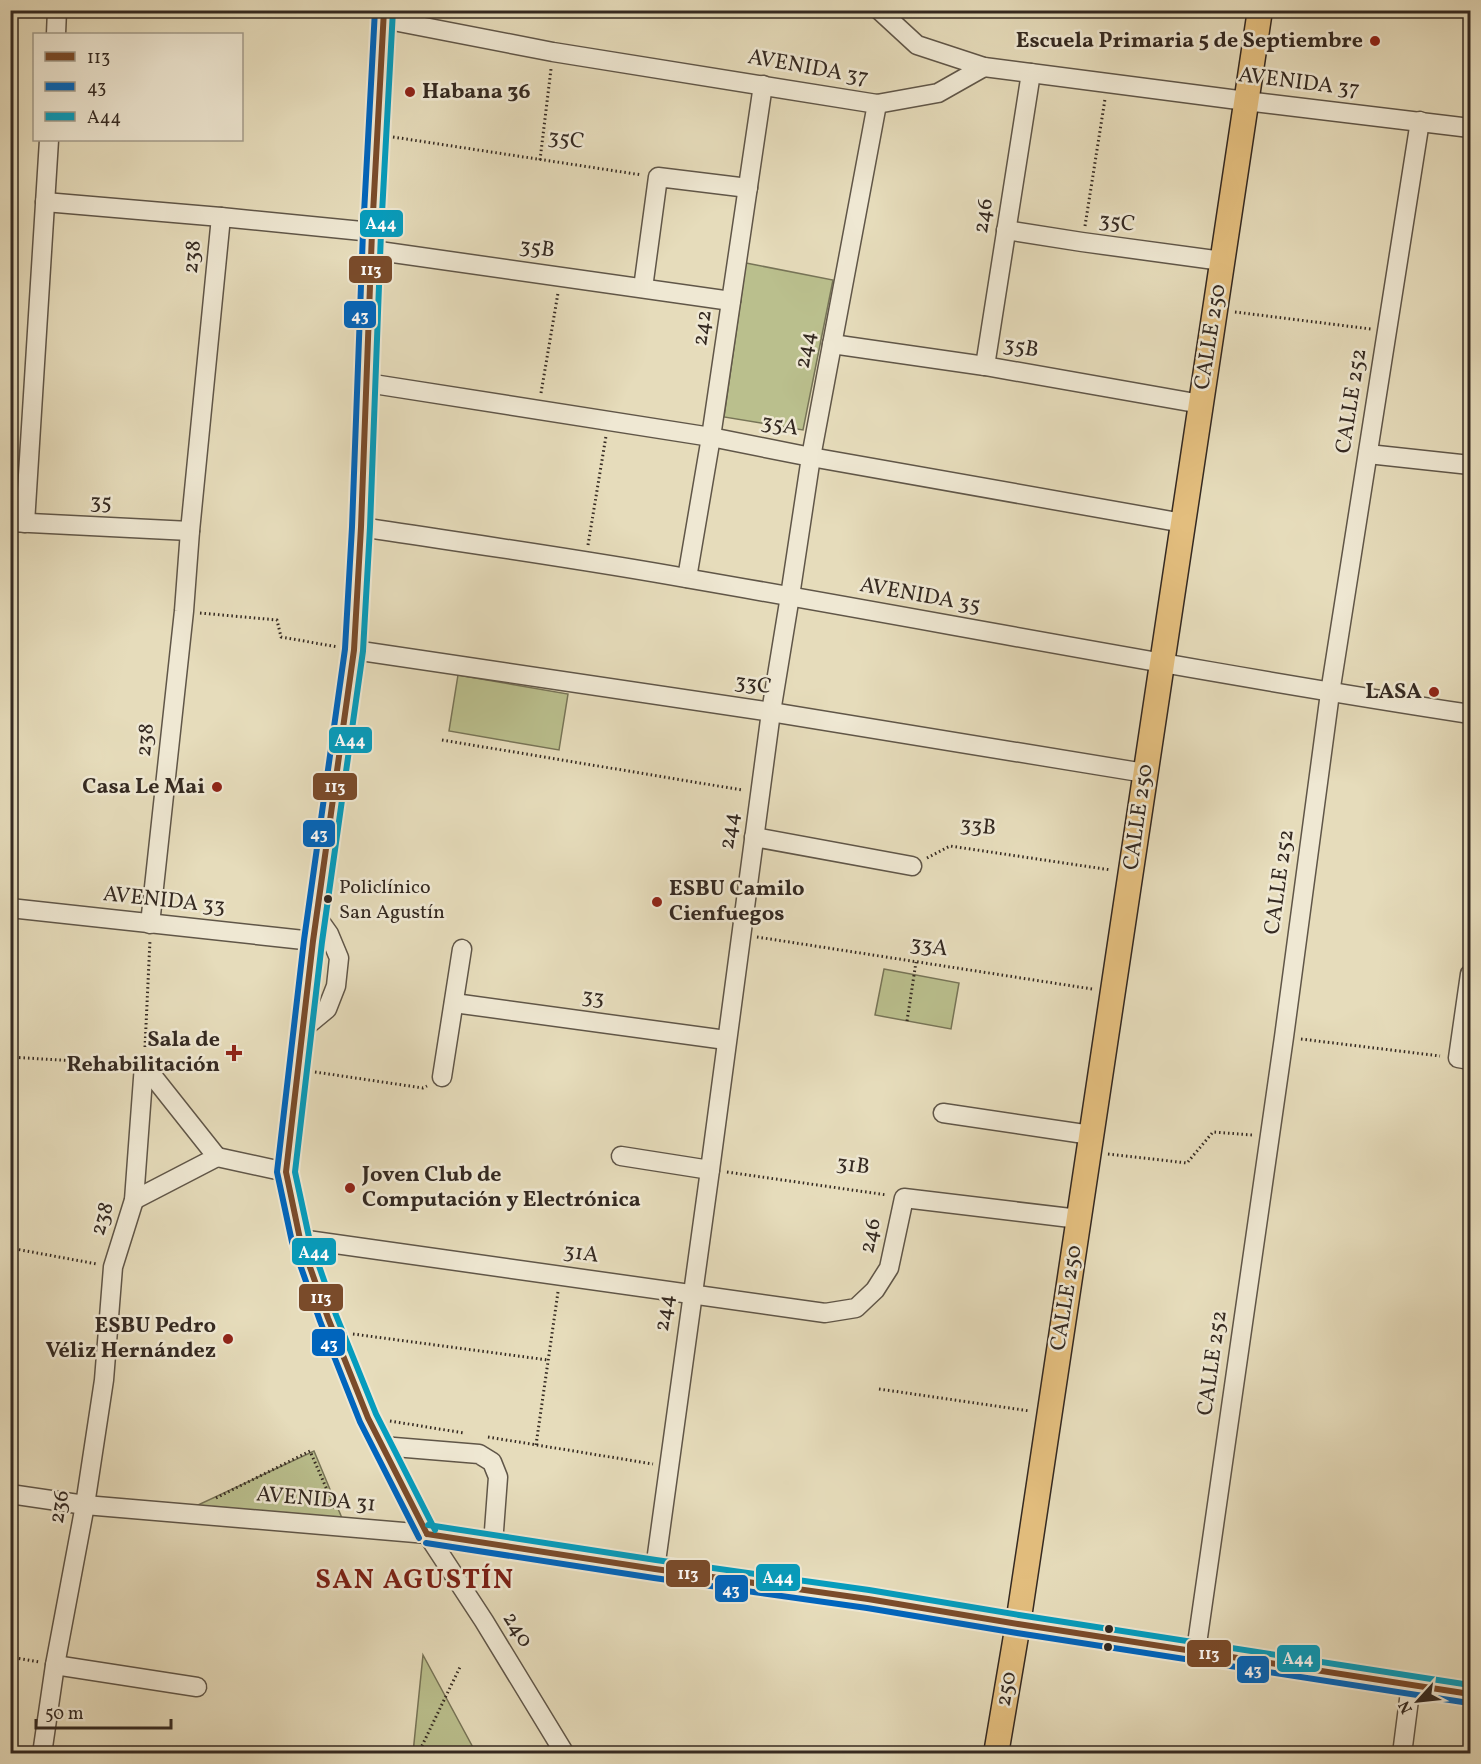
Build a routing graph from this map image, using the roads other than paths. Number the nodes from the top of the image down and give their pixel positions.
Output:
1 (57, 10) edge
2 (879, 10) edge
3 (1260, 10) edge
4 (384, 15) edge
5 (56, 33) edge
6 (984, 67) junction
7 (1031, 73) junction
8 (763, 85) junction
9 (1246, 101) junction
10 (877, 104) junction
11 (1420, 121) junction
12 (1470, 128) edge
13 (49, 141) edge
14 (748, 188) junction
15 (45, 202) junction
16 (221, 217) junction
17 (1006, 230) junction
18 (372, 241) junction
19 (1222, 261) junction
20 (643, 288) junction
21 (731, 301) junction
22 (832, 345) junction
23 (985, 366) junction
24 (367, 383) junction
25 (1201, 404) junction
26 (711, 437) junction
27 (1368, 454) junction
28 (811, 457) junction
29 (1470, 465) edge
30 (18, 523) edge
31 (1184, 523) junction
32 (361, 527) junction
33 (190, 531) junction
34 (687, 578) junction
35 (790, 596) junction
36 (354, 650) junction
37 (1162, 664) junction
38 (1330, 693) junction
39 (771, 712) junction
40 (1470, 714) edge
41 (1145, 773) junction
42 (754, 837) junction
43 (912, 866) road end
44 (13, 909) edge
45 (316, 917) junction
46 (150, 924) junction
47 (313, 941) junction
48 (462, 949) dead end
49 (1470, 974) edge
50 (454, 1003) junction
51 (304, 1028) junction
52 (726, 1040) junction
53 (1464, 1060) edge
54 (442, 1077) road end
55 (943, 1113) dead end
56 (1090, 1143) junction
57 (621, 1156) dead end
58 (217, 1157) junction
59 (710, 1170) junction
60 (286, 1172) junction
61 (134, 1200) junction
62 (1079, 1219) junction
63 (300, 1239) junction
64 (113, 1267) joint
65 (692, 1294) junction
66 (856, 1308) joint
67 (382, 1446) junction
68 (10, 1494) edge
69 (85, 1505) junction
70 (427, 1534) junction
71 (493, 1544) junction
72 (655, 1569) junction
73 (1018, 1624) junction
74 (1196, 1651) junction
75 (55, 1665) junction
76 (1411, 1684) junction
77 (197, 1687) dead end
78 (1470, 1694) edge
79 (42, 1754) edge
80 (565, 1754) edge
81 (996, 1754) edge
82 (1402, 1754) edge

1 - 5 street
2 - 6 street
3 - 9 main road, CALLE 250
4 - 8 street, AVENIDA 37
4 - 18 street, 240
6 - 7 street, AVENIDA 37
6 - 10 street, AVENIDA 37
7 - 9 street, AVENIDA 37
7 - 17 street, 246
8 - 10 street, AVENIDA 37
8 - 14 street, 242
9 - 11 street, AVENIDA 37
9 - 19 main road, CALLE 250
10 - 22 street, 244
11 - 12 street, AVENIDA 37
11 - 27 street, CALLE 252
13 - 15 street
14 - 20 street
14 - 21 street, 242
15 - 16 street, 35B
15 - 30 street
16 - 18 street, 35B
16 - 33 street, 238
17 - 19 street, 35C
17 - 23 street, 246
18 - 20 street, 35B
18 - 24 street, 240
19 - 25 main road, CALLE 250
20 - 21 street, 35B
21 - 26 street, 242
22 - 23 street, 35B
22 - 28 street, 244
23 - 25 street, 35B
24 - 26 street, 35A
24 - 32 street, 240
25 - 31 main road, CALLE 250
26 - 28 street, 35A
26 - 34 street, 242
27 - 29 street
27 - 38 street, CALLE 252
28 - 31 street, 35A
28 - 35 street, 244
30 - 33 street, 35
31 - 37 main road, CALLE 250
32 - 34 street, AVENIDA 35
32 - 36 street, 240
33 - 46 street, 238
34 - 35 street, AVENIDA 35
35 - 37 street, AVENIDA 35
35 - 39 street, 244
36 - 39 street, 33C
36 - 45 street, 240
37 - 38 street, AVENIDA 35
37 - 41 main road, CALLE 250
38 - 40 street, AVENIDA 35
38 - 74 street, CALLE 252
39 - 41 street, 33C
39 - 42 street, 244
41 - 56 main road, CALLE 250
42 - 43 street
42 - 52 street, 244
44 - 46 street, AVENIDA 33
45 - 47 street, 240
45 - 51 street
46 - 47 street, AVENIDA 33
47 - 51 street, 240
48 - 50 street
49 - 53 street
50 - 52 street, 33
50 - 54 street
51 - 60 street, 240
52 - 59 street, 244
55 - 56 street
56 - 62 main road, CALLE 250
57 - 59 street
58 - 60 street
58 - 61 street
58 - 61 street, 238
59 - 65 street, 244
60 - 63 street, 240
61 - 64 street, 238
62 - 66 street, 246
62 - 73 main road, CALLE 250
63 - 65 street, 31A
63 - 67 street, 240
64 - 69 street, 236
65 - 66 street, 31A
65 - 72 street, 244
67 - 70 street, 240
67 - 71 street
68 - 69 street, AVENIDA 31
69 - 70 street, AVENIDA 31
69 - 75 street, 236
70 - 71 street, AVENIDA 31
70 - 80 street, 240
71 - 72 street, AVENIDA 31
72 - 73 street, AVENIDA 31
73 - 74 street, AVENIDA 31
73 - 81 main road, 250
74 - 76 street, AVENIDA 31
75 - 77 street
75 - 79 street, 236
76 - 78 street, AVENIDA 31
76 - 82 street

